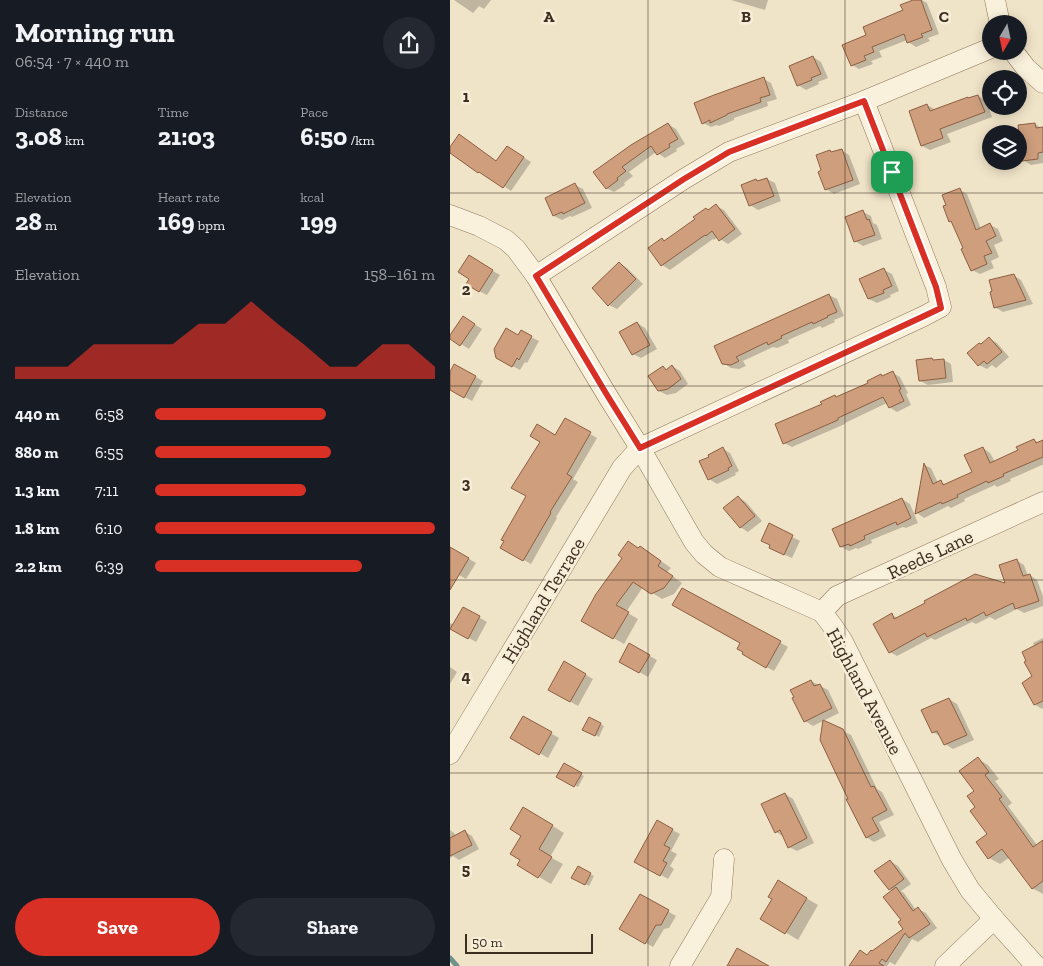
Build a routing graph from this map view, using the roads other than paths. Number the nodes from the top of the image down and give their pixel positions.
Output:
1 (995, 0) edge
2 (998, 15) edge
3 (982, 52) edge
4 (1020, 60) edge
5 (1043, 83) edge
6 (864, 101) junction
7 (450, 215) edge
8 (536, 276) junction
9 (640, 448) junction
10 (1042, 504) edge
11 (822, 612) junction
12 (450, 754) edge
13 (724, 859) dead end
14 (994, 919) junction
15 (680, 966) edge
16 (945, 966) edge
17 (1036, 966) edge

1 - 2 street
3 - 6 street
4 - 5 street
6 - 8 street
6 - 9 street
7 - 8 street, Highland Avenue
8 - 9 street, Highland Avenue
9 - 11 street, Highland Avenue
9 - 12 street, Highland Terrace
10 - 11 street, Reeds Lane
11 - 14 street, Highland Avenue
13 - 15 street
14 - 16 street
14 - 17 street, Highland Avenue

